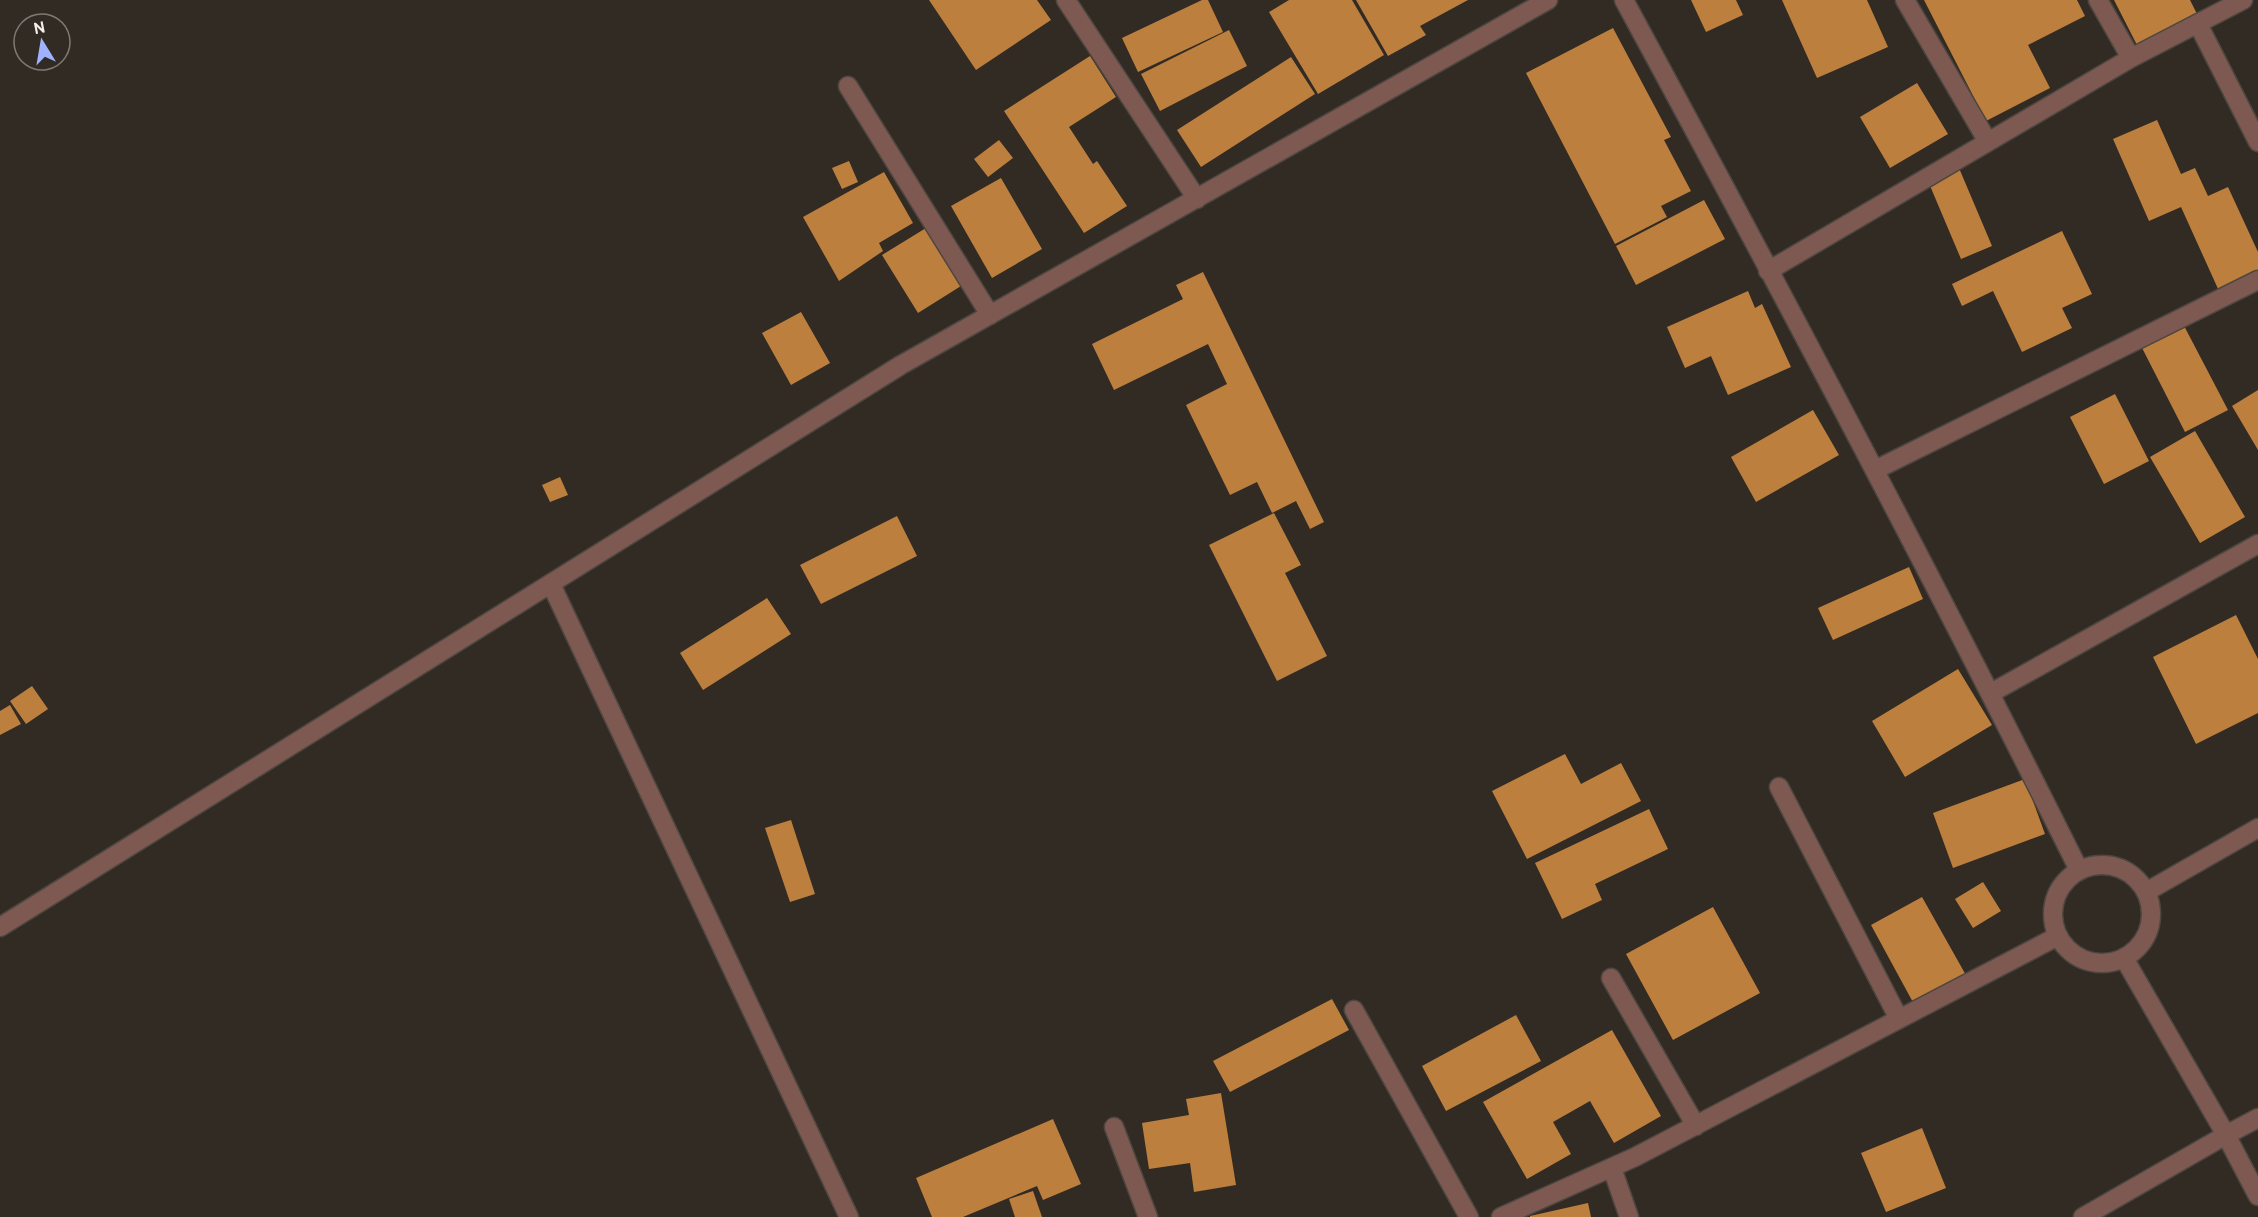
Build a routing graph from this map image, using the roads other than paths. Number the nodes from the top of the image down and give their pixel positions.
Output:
1 (1066, 0) edge
2 (1548, 0) edge
3 (1624, 0) edge
4 (1905, 0) edge
5 (2098, 0) edge
6 (2244, 0) edge
7 (2198, 24) junction
8 (2131, 58) junction
9 (848, 86) dead end
10 (1988, 142) junction
11 (2258, 142) edge
12 (1197, 199) junction
13 (1768, 271) junction
14 (2258, 280) edge
15 (990, 315) junction
16 (1875, 470) junction
17 (2258, 544) edge
18 (551, 584) junction
19 (1991, 693) junction
20 (1779, 788) dead end
21 (2258, 828) edge
22 (2079, 870) junction
23 (2146, 892) junction
24 (0, 927) edge
25 (2058, 936) junction
26 (2124, 958) junction
27 (1611, 978) dead end
28 (1354, 1010) dead end
29 (1899, 1019) junction
30 (2258, 1118) edge
31 (1696, 1125) junction
32 (1113, 1127) dead end
33 (2226, 1135) junction
34 (1612, 1168) junction
35 (2258, 1196) edge
36 (849, 1217) edge
37 (1148, 1217) edge
38 (1469, 1217) edge
39 (1501, 1217) edge
40 (1629, 1217) edge
41 (2083, 1217) edge

1 - 12 street
2 - 12 street
3 - 13 street
4 - 10 street
5 - 8 street
6 - 7 street
7 - 8 street
7 - 11 street
8 - 10 street
9 - 15 street
10 - 13 street
12 - 15 street
13 - 16 street
14 - 16 street
15 - 18 street
16 - 19 street
17 - 19 street
18 - 24 street
18 - 36 street
19 - 22 street
20 - 29 street
21 - 23 street
22 - 23 street
22 - 25 street
23 - 26 street
25 - 26 street
25 - 29 street
26 - 33 street
27 - 31 street
28 - 38 street
29 - 31 street
30 - 33 street
31 - 34 street
32 - 37 street
33 - 35 street
33 - 41 street
34 - 39 street
34 - 40 street

